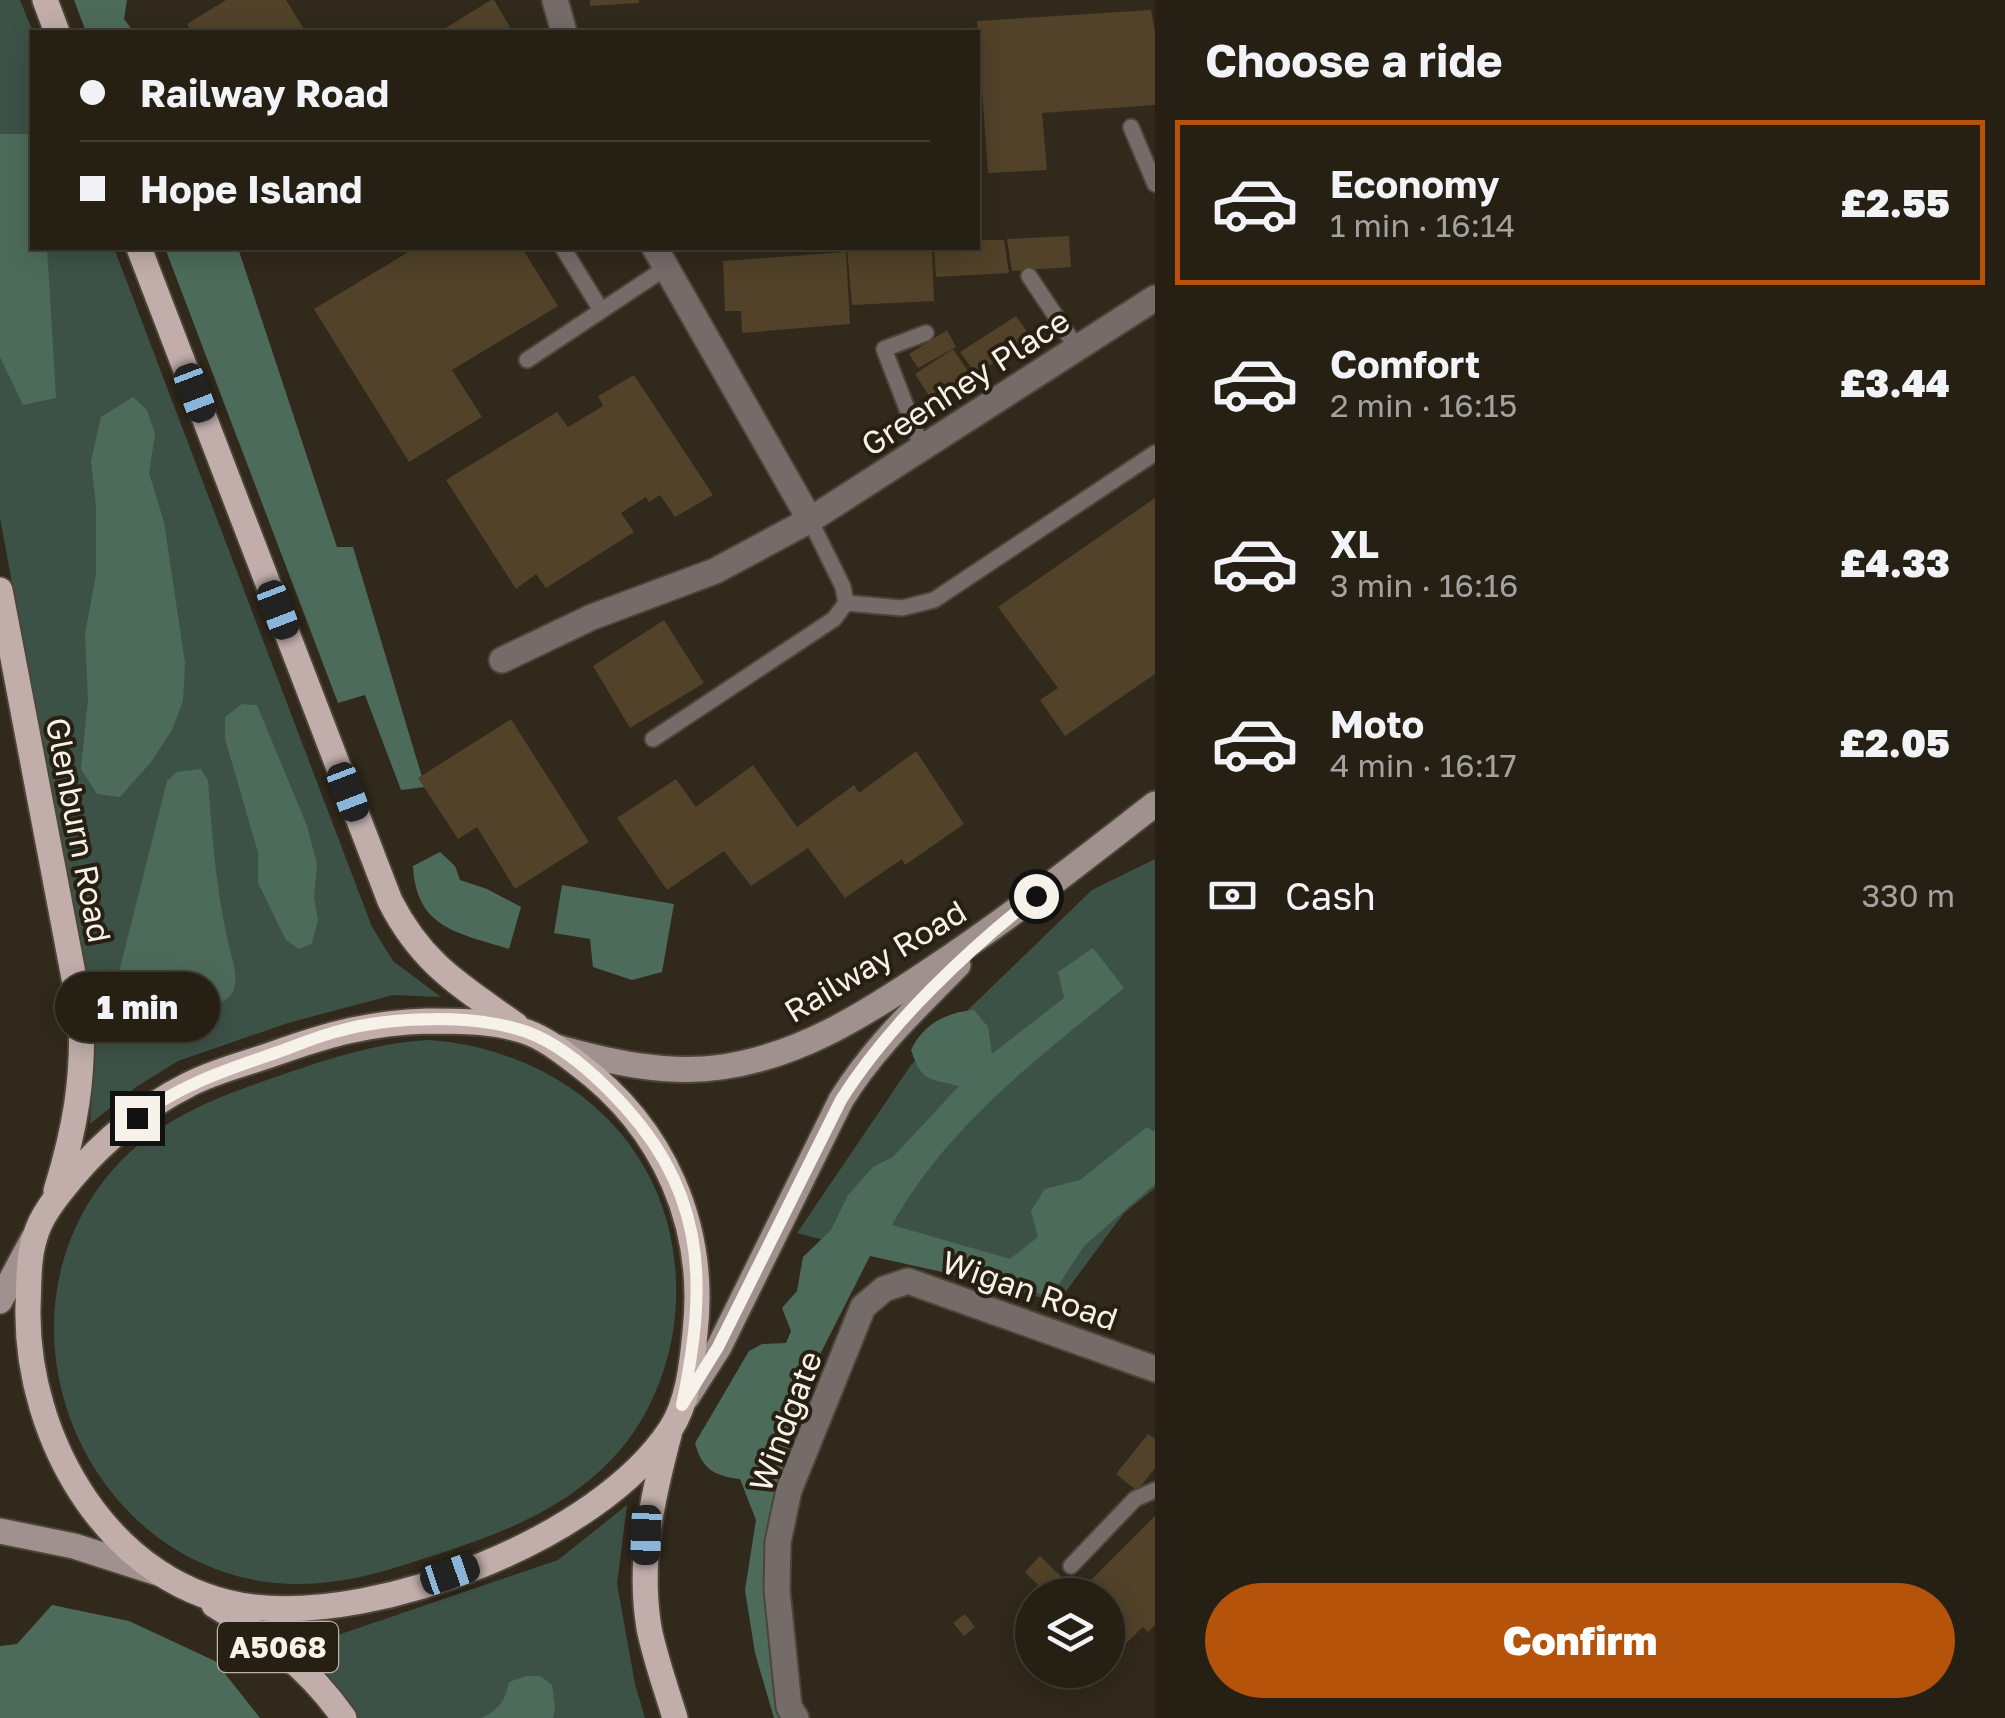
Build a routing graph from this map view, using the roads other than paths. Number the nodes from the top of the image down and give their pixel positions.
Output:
1 (45, 0) edge
2 (555, 0) edge
3 (56, 30) edge
4 (563, 30) edge
5 (1131, 128) dead end
6 (1155, 184) edge
7 (141, 250) edge
8 (564, 250) edge
9 (661, 257) edge
10 (1028, 276) dead end
11 (1152, 305) edge
12 (601, 310) junction
13 (926, 333) dead end
14 (1077, 348) junction
15 (527, 360) dead end
16 (922, 448) junction
17 (1155, 453) edge
18 (810, 520) junction
19 (0, 590) edge
20 (846, 602) junction
21 (502, 660) dead end
22 (653, 739) dead end
23 (1155, 804) edge
24 (993, 929) junction
25 (526, 1032) junction
26 (555, 1046) junction
27 (54, 1200) junction
28 (35, 1236) junction
29 (884, 1289) joint
30 (0, 1301) edge
31 (1155, 1369) edge
32 (682, 1405) junction
33 (670, 1430) junction
34 (1155, 1490) edge
35 (0, 1531) edge
36 (1071, 1566) dead end
37 (158, 1574) junction
38 (196, 1594) junction
39 (792, 1712) edge
40 (344, 1718) edge
41 (675, 1718) edge

1 - 3 main road
2 - 4 street
5 - 6 lane
7 - 25 main road, A5068
8 - 12 lane
9 - 12 lane
9 - 18 street
10 - 14 lane
11 - 14 street, Greenhey Place
12 - 15 lane
13 - 16 lane
14 - 16 street, Greenhey Place
16 - 18 street, Greenhey Place
17 - 20 lane
18 - 20 lane
18 - 21 street, Greenhey Place
19 - 27 main road, Glenburn Road / A5068
20 - 22 lane
23 - 24 main road, Railway Road
24 - 26 main road, Railway Road
24 - 32 main road, Railway Road
25 - 26 main road, A5068
25 - 27 main road, A5068
26 - 32 main road, A5068
27 - 28 main road, A5068
28 - 30 main road
28 - 37 main road, A5068
29 - 31 street, Wigan Road
29 - 39 street, Windgate
32 - 33 main road, A5068
33 - 38 main road, A5068
33 - 41 main road, A5068
34 - 36 lane
35 - 37 main road
37 - 38 main road, A5068
38 - 40 main road, A5068

